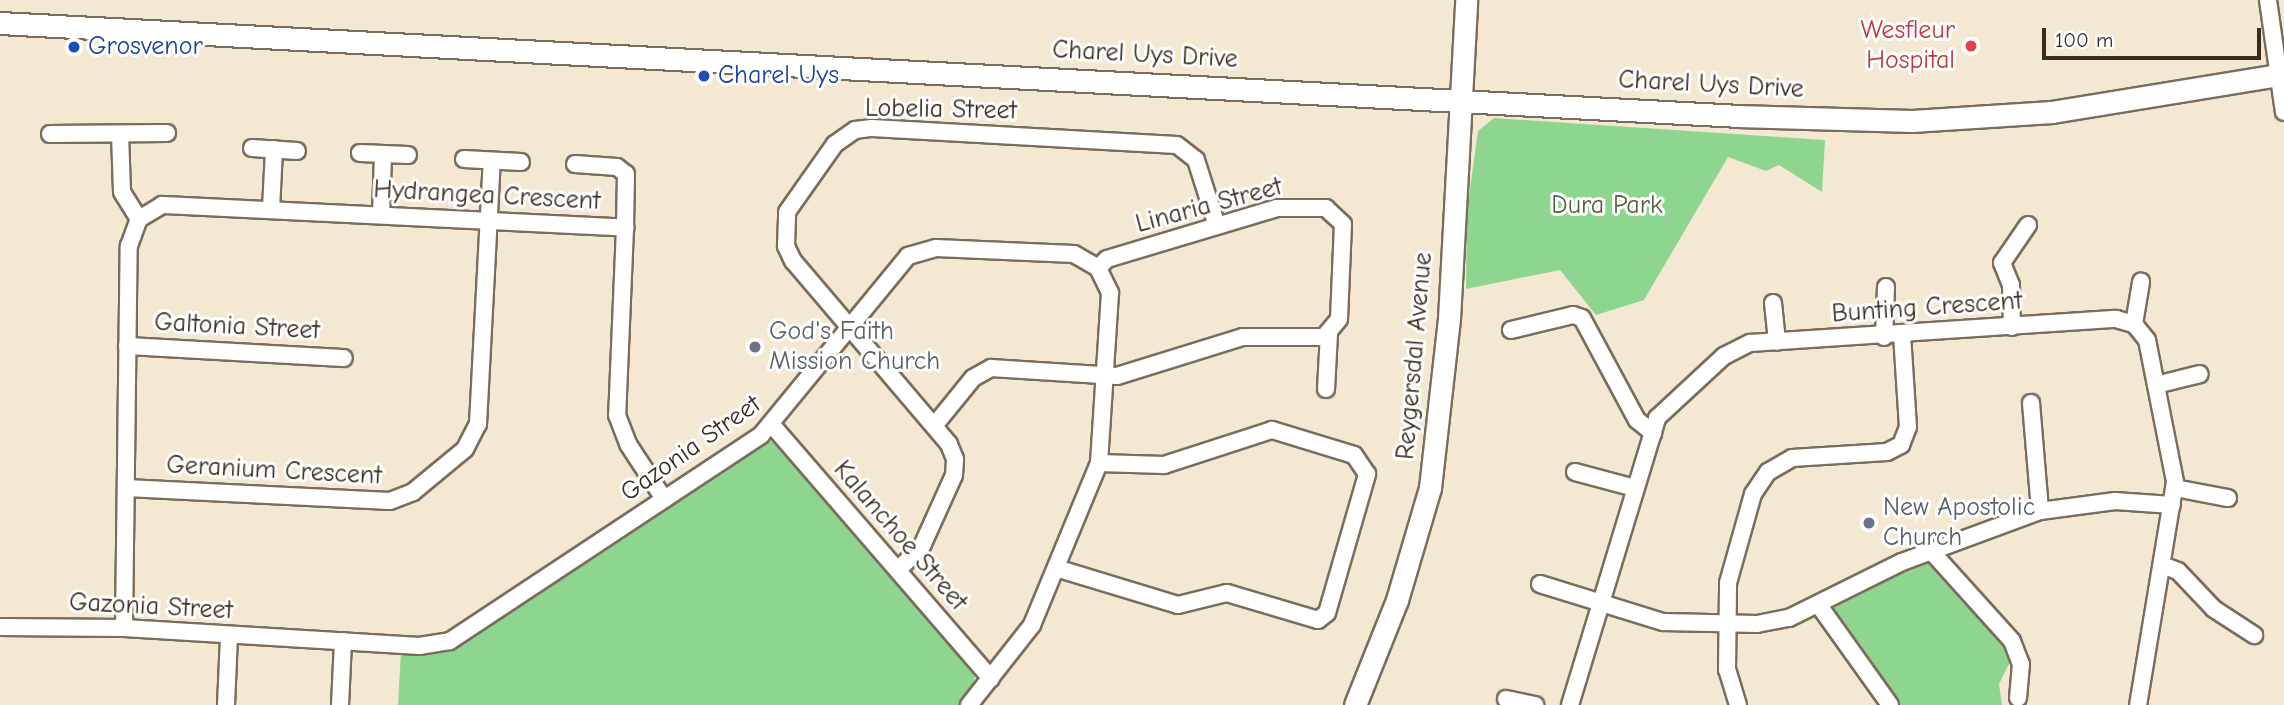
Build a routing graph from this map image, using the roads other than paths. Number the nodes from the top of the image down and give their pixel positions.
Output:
1 (1466, 0) edge
2 (2268, 0) edge
3 (0, 23) edge
4 (2282, 75) edge
5 (1458, 101) junction
6 (2284, 112) edge
7 (167, 133) dead end
8 (50, 134) dead end
9 (120, 134) junction
10 (252, 148) dead end
11 (274, 149) junction
12 (296, 151) dead end
13 (360, 153) dead end
14 (383, 154) junction
15 (408, 155) dead end
16 (464, 159) dead end
17 (492, 161) junction
18 (521, 162) dead end
19 (575, 164) dead end
20 (271, 209) junction
21 (381, 215) junction
22 (139, 219) junction
23 (489, 221) junction
24 (2028, 225) dead end
25 (1217, 226) junction
26 (625, 228) junction
27 (1098, 268) junction
28 (2141, 282) dead end
29 (1886, 286) dead end
30 (1773, 303) dead end
31 (2134, 324) junction
32 (2012, 327) junction
33 (849, 328) junction
34 (1511, 330) dead end
35 (1329, 334) junction
36 (1902, 335) junction
37 (1884, 337) junction
38 (1777, 342) junction
39 (127, 346) junction
40 (344, 358) dead end
41 (1106, 374) junction
42 (2200, 374) dead end
43 (2156, 385) junction
44 (1326, 389) dead end
45 (2031, 403) dead end
46 (772, 425) junction
47 (934, 426) junction
48 (1653, 433) junction
49 (1099, 463) junction
50 (1575, 472) dead end
51 (126, 488) junction
52 (1635, 488) junction
53 (2175, 488) junction
54 (2228, 498) dead end
55 (664, 499) junction
56 (2172, 505) junction
57 (2040, 511) junction
58 (1930, 551) junction
59 (2162, 565) junction
60 (1056, 568) junction
61 (898, 570) junction
62 (1540, 584) dead end
63 (1601, 603) junction
64 (1818, 604) junction
65 (1726, 625) junction
66 (0, 627) edge
67 (124, 628) junction
68 (229, 635) junction
69 (2253, 635) dead end
70 (343, 641) junction
71 (991, 679) junction
72 (2018, 698) dead end
73 (1506, 699) dead end
74 (226, 705) edge
75 (340, 705) edge
76 (969, 705) edge
77 (1355, 705) edge
78 (1535, 705) edge
79 (1570, 705) edge
80 (1738, 705) edge
81 (1890, 705) edge
82 (2138, 705) edge

1 - 5 main road, Reygersdal Avenue
2 - 4 street
3 - 5 main road, Charel Uys Drive
4 - 5 main road, Charel Uys Drive
4 - 6 street
5 - 77 main road, Reygersdal Avenue
7 - 9 street
8 - 9 street
9 - 22 street
10 - 11 street
11 - 12 street
11 - 20 street
13 - 14 street
14 - 15 street
14 - 21 street
16 - 17 street
17 - 18 street
17 - 23 street, Geranium Crescent
19 - 26 street
20 - 21 street, Hydrangea Crescent
20 - 22 street, Hydrangea Crescent
21 - 23 street, Hydrangea Crescent
22 - 39 street
23 - 26 street, Hydrangea Crescent
23 - 51 street, Geranium Crescent
24 - 32 street
25 - 27 street, Linaria Street
25 - 33 street, Lobelia Street
25 - 35 street, Linaria Street
26 - 55 street, Hydrangea Crescent
27 - 33 street, Gazonia Street
27 - 41 street
28 - 31 street
29 - 37 street
30 - 38 street
31 - 32 street, Bunting Crescent
31 - 43 street
32 - 36 street, Bunting Crescent
33 - 46 street, Gazonia Street
33 - 47 street, Lobelia Street
34 - 48 street
35 - 41 street
35 - 44 street, Linaria Street
36 - 37 street, Bunting Crescent
36 - 65 street
37 - 38 street, Bunting Crescent
38 - 48 street, Bunting Crescent
39 - 40 street, Galtonia Street
39 - 51 street
41 - 47 street
41 - 49 street
42 - 43 street
43 - 53 street
45 - 57 street
46 - 55 street, Gazonia Street
46 - 61 street, Kalanchoe Street
47 - 61 street, Lobelia Street
48 - 52 street, Bunting Crescent
49 - 60 street
49 - 60 street
50 - 52 street
51 - 67 street
52 - 63 street, Bunting Crescent
53 - 54 street
53 - 56 street
55 - 70 street, Gazonia Street
56 - 57 street
56 - 59 street
57 - 58 street
58 - 64 street
58 - 72 street
59 - 69 street
59 - 82 street
60 - 71 street
61 - 71 street, Kalanchoe Street
62 - 63 street
63 - 65 street
63 - 79 street, Bunting Crescent
64 - 65 street
64 - 81 street
65 - 80 street
66 - 67 street, Gazonia Street
67 - 68 street, Gazonia Street
68 - 70 street, Gazonia Street
68 - 74 street
70 - 75 street
71 - 76 street
73 - 78 street

